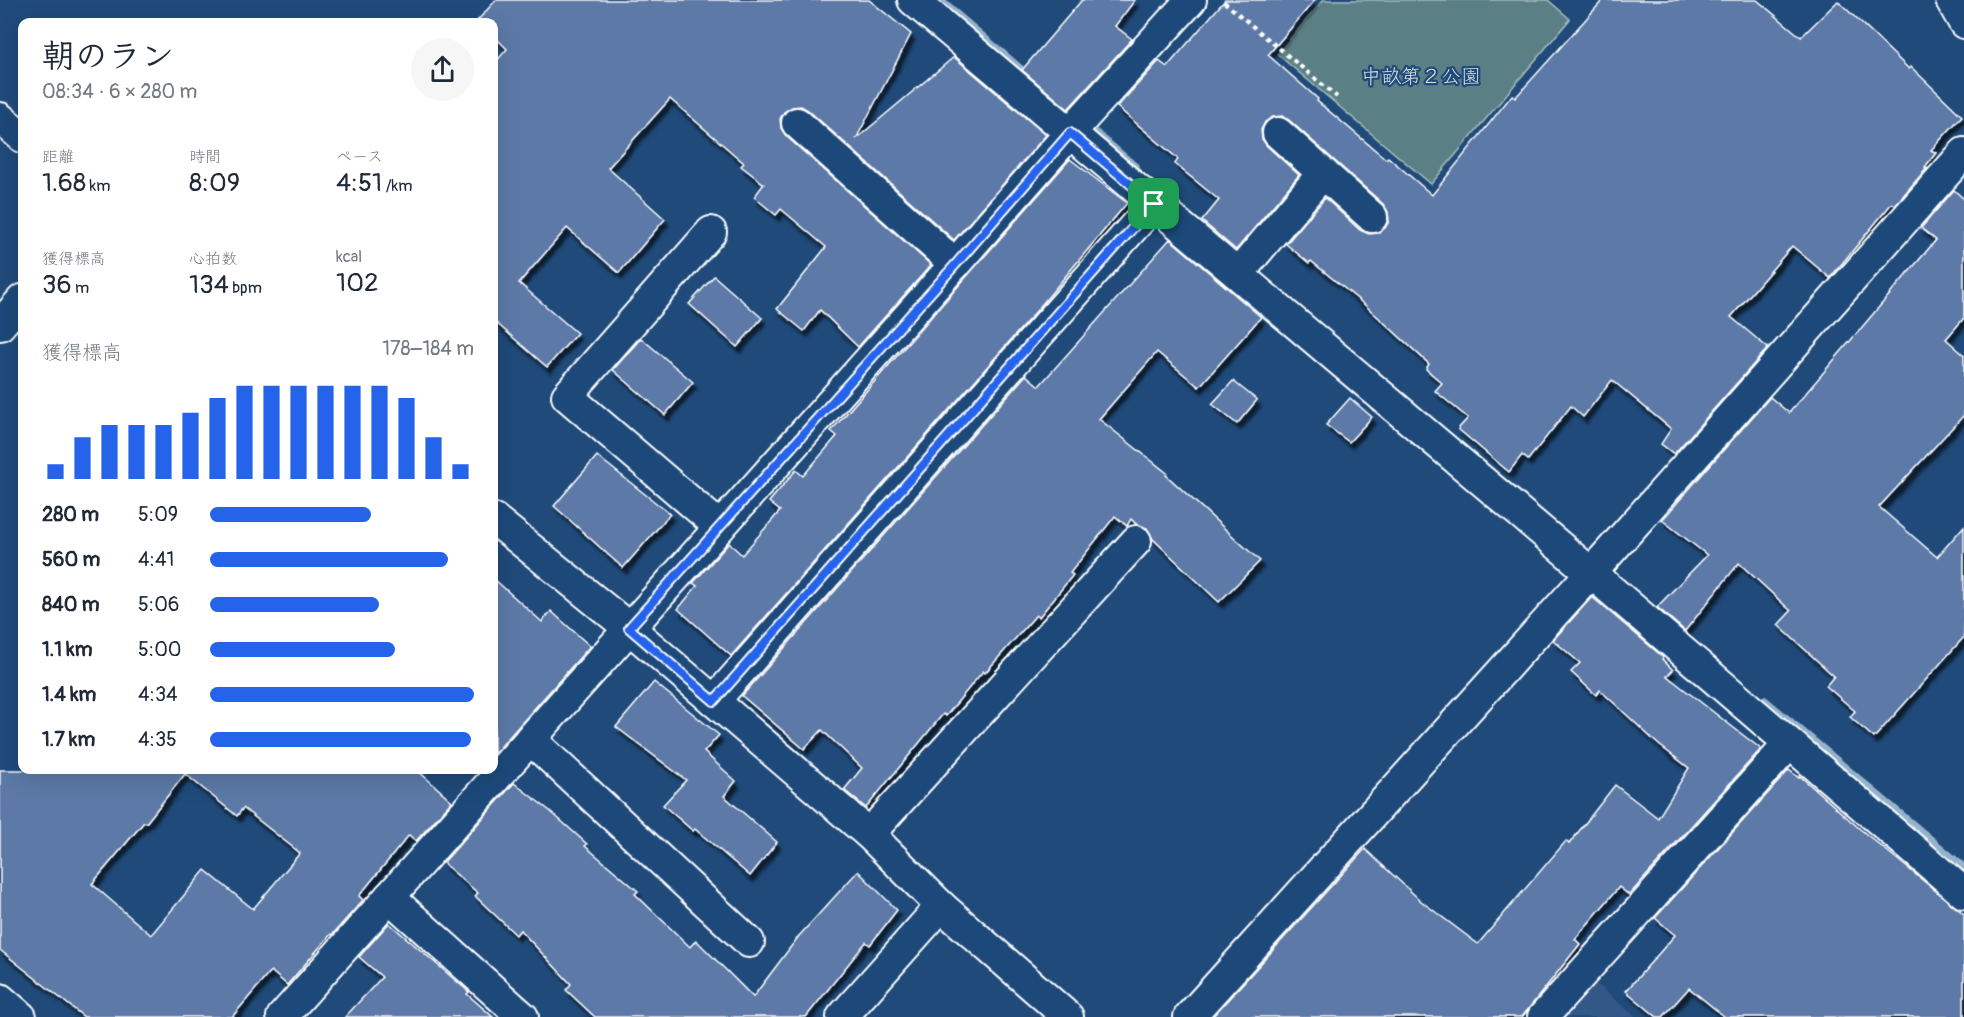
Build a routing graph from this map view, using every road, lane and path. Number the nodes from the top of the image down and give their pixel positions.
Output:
1 (913, 0) edge
2 (1221, 0) edge
3 (1951, 0) edge
4 (1186, 2) edge
5 (1964, 23) edge
6 (1337, 97) dead end
7 (0, 118) edge
8 (797, 123) dead end
9 (1078, 125) junction
10 (18, 133) edge
11 (1278, 134) dead end
12 (1964, 153) edge
13 (1323, 173) junction
14 (1154, 204) junction
15 (1372, 217) dead end
16 (711, 232) dead end
17 (956, 264) junction
18 (1245, 266) junction
19 (18, 305) edge
20 (0, 326) edge
21 (498, 522) edge
22 (720, 527) junction
23 (1136, 541) dead end
24 (1599, 563) junction
25 (629, 628) junction
26 (714, 701) junction
27 (530, 740) junction
28 (1789, 744) junction
29 (869, 834) junction
30 (1964, 893) edge
31 (389, 897) junction
32 (941, 906) junction
33 (748, 942) dead end
34 (0, 999) edge
35 (21, 1017) edge
36 (282, 1017) edge
37 (523, 1017) edge
38 (842, 1017) edge
39 (1068, 1017) edge
40 (1189, 1017) edge
41 (1543, 1017) edge

1 - 9 street
2 - 6 path
3 - 5 street
4 - 9 street
7 - 10 street
8 - 17 street
9 - 14 street
9 - 17 street
11 - 13 street
12 - 24 street
13 - 15 street
13 - 18 street
14 - 18 street
14 - 26 street
16 - 22 street
17 - 22 street
18 - 24 street
19 - 20 street
21 - 25 street
22 - 25 street
23 - 29 street
24 - 28 street
24 - 40 street
25 - 26 street
25 - 27 street
26 - 29 street
27 - 31 street
27 - 33 street
28 - 30 street
28 - 41 street
29 - 32 street
31 - 36 street
31 - 37 street
32 - 38 street
32 - 39 street
34 - 35 street

